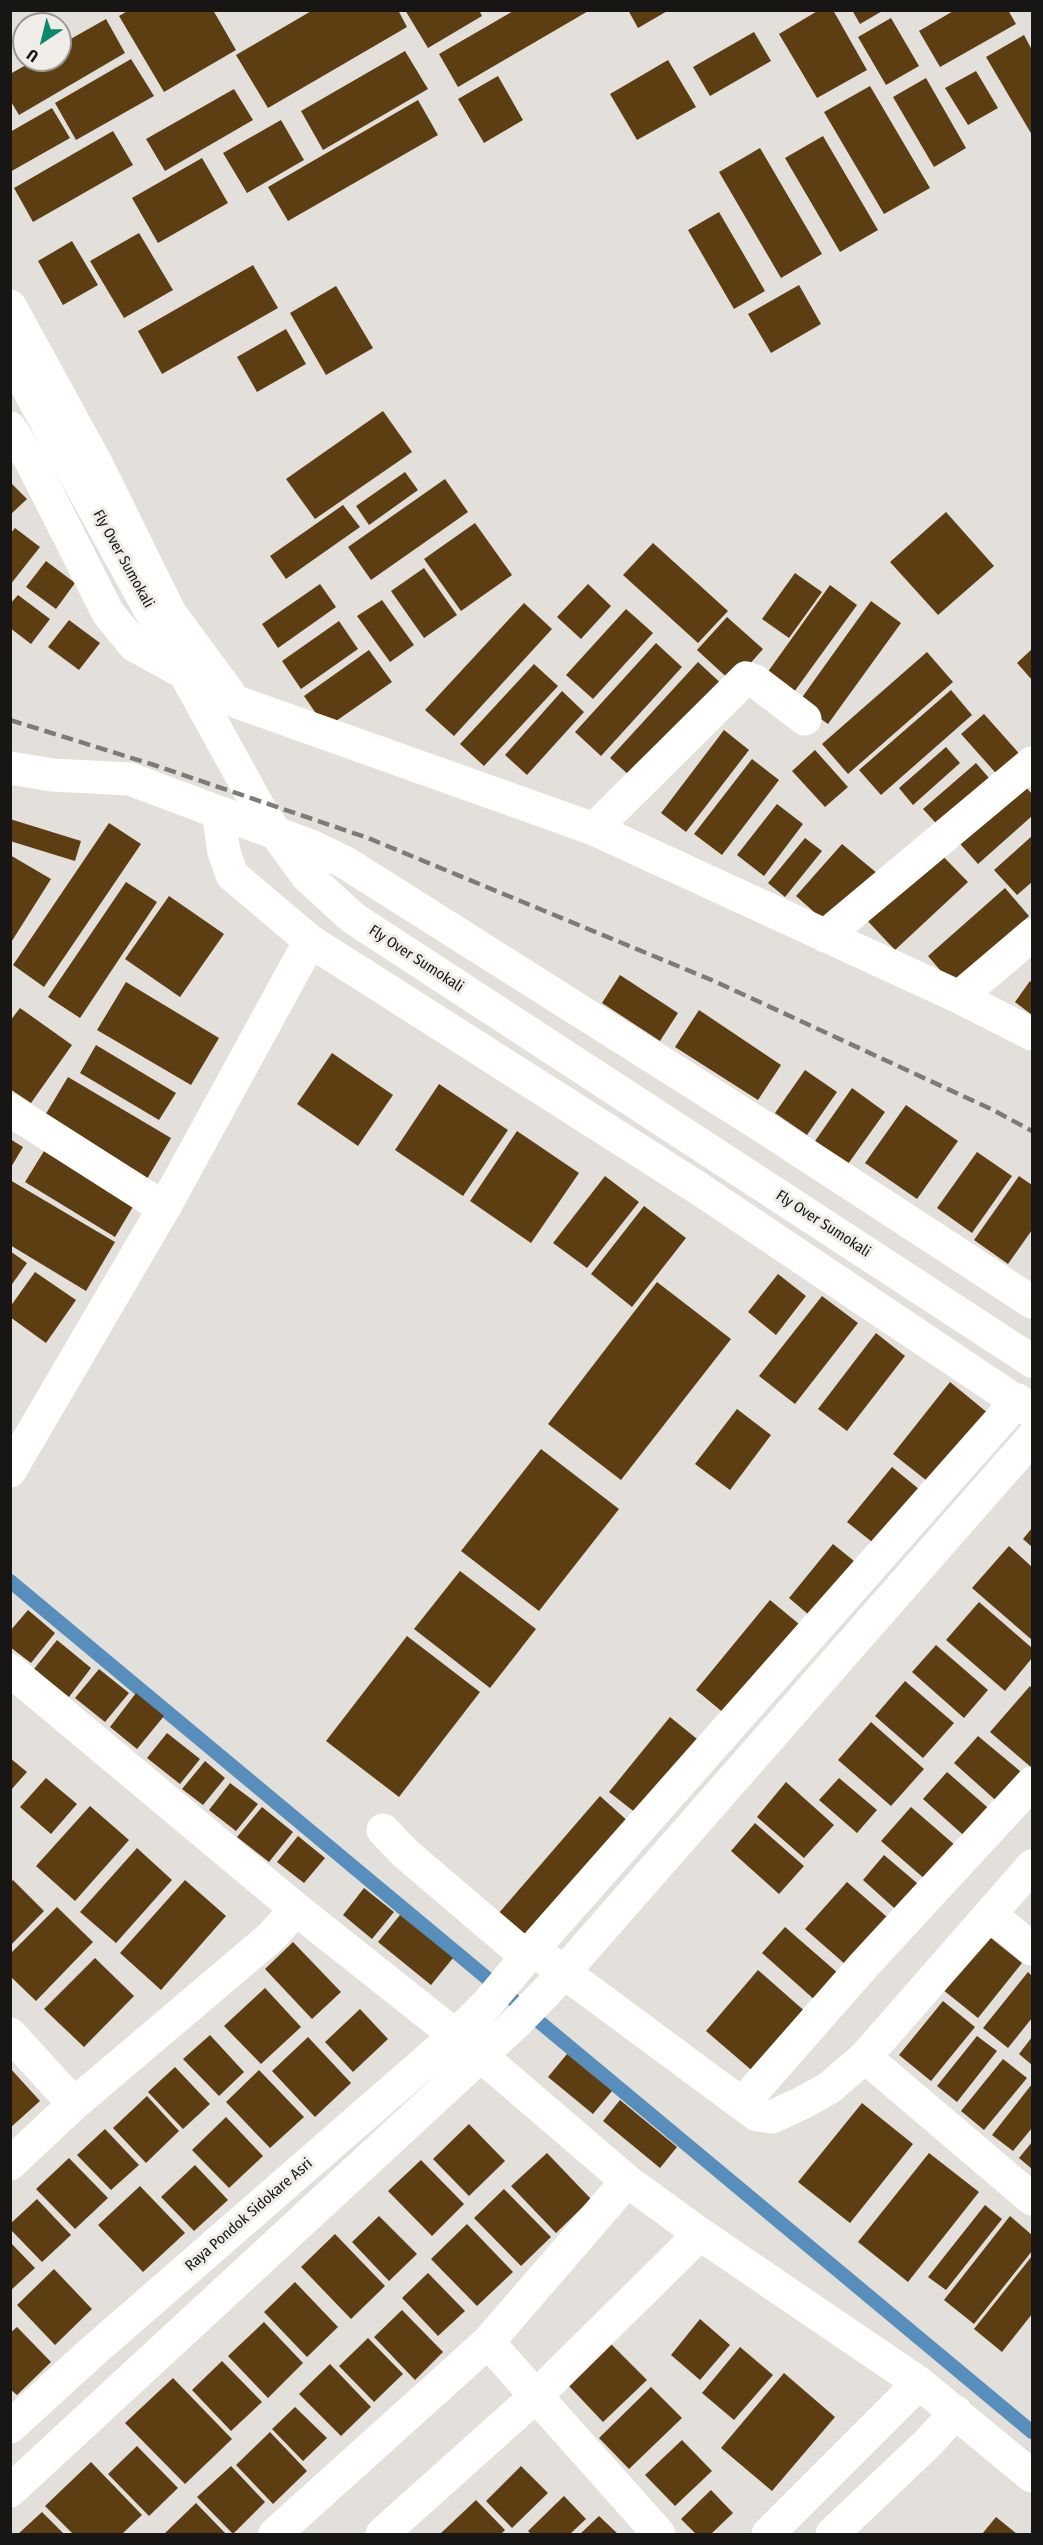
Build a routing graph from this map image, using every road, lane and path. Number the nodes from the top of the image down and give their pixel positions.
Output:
1 (10, 306) edge
2 (10, 356) edge
3 (10, 428) edge
4 (237, 702) junction
5 (805, 719) dead end
6 (1032, 763) edge
7 (10, 768) edge
8 (218, 812) junction
9 (594, 829) junction
10 (1032, 935) edge
11 (825, 936) junction
12 (310, 941) junction
13 (959, 997) junction
14 (1032, 1034) edge
15 (10, 1110) edge
16 (164, 1208) junction
17 (1032, 1302) edge
18 (1032, 1361) edge
19 (1025, 1406) edge
20 (1032, 1438) edge
21 (10, 1471) edge
22 (10, 1670) edge
23 (1032, 1783) edge
24 (382, 1830) dead end
25 (1032, 1866) edge
26 (296, 1909) junction
27 (990, 1914) junction
28 (1032, 1949) edge
29 (526, 1958) junction
30 (557, 1979) junction
31 (10, 2034) edge
32 (468, 2045) junction
33 (865, 2057) junction
34 (74, 2104) junction
35 (742, 2104) junction
36 (10, 2164) edge
37 (627, 2181) junction
38 (1032, 2199) edge
39 (700, 2234) junction
40 (488, 2342) junction
41 (919, 2383) junction
42 (536, 2396) junction
43 (956, 2412) junction
44 (10, 2427) edge
45 (1032, 2476) edge
46 (10, 2491) edge
47 (275, 2535) edge
48 (382, 2535) edge
49 (659, 2535) edge
50 (768, 2535) edge
51 (832, 2535) edge

1 - 4 street
2 - 18 street, Fly Over Sumokali
3 - 4 street
4 - 9 street
5 - 9 street
6 - 11 street
7 - 8 street
8 - 12 street
8 - 17 street
9 - 11 street
10 - 13 street
11 - 13 street
12 - 16 street
12 - 19 street
13 - 14 street
15 - 16 street
16 - 21 street
19 - 29 street, Raya Pondok Sidokare Asri
20 - 30 street
22 - 26 street
23 - 35 street
24 - 29 street
25 - 27 street
26 - 32 street
26 - 34 street
27 - 28 street
27 - 33 street
29 - 30 street
29 - 32 street, Raya Pondok Sidokare Asri
30 - 32 street
30 - 35 street
31 - 34 street
32 - 37 street
32 - 44 street, Raya Pondok Sidokare Asri
32 - 46 street
33 - 35 street
33 - 38 street
34 - 36 street
37 - 39 street
37 - 40 street
39 - 41 street
39 - 42 street
40 - 42 street
40 - 47 street
41 - 43 street
41 - 50 street
42 - 48 street
42 - 49 street
43 - 45 street
43 - 51 street

